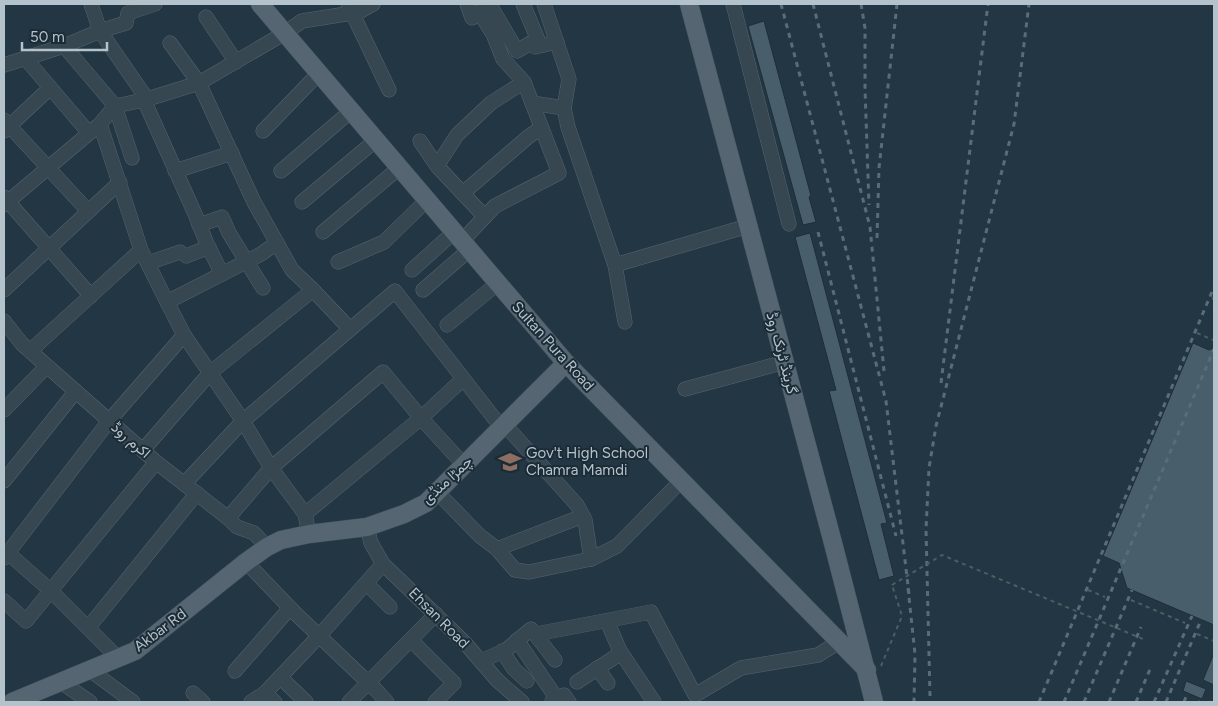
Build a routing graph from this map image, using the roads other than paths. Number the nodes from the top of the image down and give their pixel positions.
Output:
1 (91, 4) edge
2 (156, 4) edge
3 (260, 4) edge
4 (373, 4) edge
5 (467, 4) edge
6 (524, 4) edge
7 (544, 4) edge
8 (689, 4) edge
9 (733, 4) edge
10 (487, 7) edge
11 (350, 9) edge
12 (206, 16) dead end
13 (100, 31) junction
14 (285, 34) junction
15 (534, 41) junction
16 (557, 42) junction
17 (170, 43) dead end
18 (64, 46) junction
19 (25, 58) junction
20 (236, 62) junction
21 (4, 65) edge
22 (319, 74) junction
23 (524, 82) junction
24 (200, 83) junction
25 (50, 88) junction
26 (390, 90) dead end
27 (145, 99) junction
28 (532, 103) junction
29 (115, 106) junction
30 (564, 108) junction
31 (351, 111) junction
32 (100, 124) junction
33 (6, 126) edge
34 (541, 128) junction
35 (263, 131) dead end
36 (89, 134) junction
37 (376, 140) junction
38 (420, 140) dead end
39 (232, 153) junction
40 (132, 158) dead end
41 (437, 166) junction
42 (48, 168) junction
43 (399, 168) junction
44 (175, 171) junction
45 (281, 171) dead end
46 (120, 182) junction
47 (463, 192) junction
48 (427, 200) junction
49 (5, 201) edge
50 (302, 202) dead end
51 (88, 211) junction
52 (484, 217) junction
53 (789, 224) dead end
54 (200, 225) junction
55 (748, 226) junction
56 (323, 232) dead end
57 (462, 241) junction
58 (277, 244) junction
59 (209, 247) junction
60 (48, 248) junction
61 (141, 250) junction
62 (246, 261) junction
63 (338, 262) dead end
64 (148, 263) junction
65 (615, 265) junction
66 (412, 270) dead end
67 (222, 274) junction
68 (498, 283) junction
69 (263, 288) dead end
70 (4, 290) edge
71 (314, 290) junction
72 (423, 290) dead end
73 (91, 296) junction
74 (167, 302) junction
75 (625, 322) dead end
76 (5, 325) edge
77 (447, 325) dead end
78 (350, 330) junction
79 (184, 335) junction
80 (30, 351) junction
81 (785, 362) junction
82 (566, 364) junction
83 (47, 366) junction
84 (210, 373) junction
85 (464, 379) junction
86 (685, 389) dead end
87 (76, 391) junction
88 (4, 410) edge
89 (421, 418) junction
90 (110, 421) junction
91 (243, 421) junction
92 (503, 426) junction
93 (143, 450) junction
94 (156, 462) junction
95 (464, 465) junction
96 (271, 468) junction
97 (4, 481) edge
98 (681, 481) junction
99 (184, 484) junction
100 (437, 492) junction
101 (197, 493) junction
102 (305, 514) junction
103 (583, 516) junction
104 (228, 518) junction
105 (367, 527) junction
106 (309, 534) junction
107 (267, 547) junction
108 (497, 549) junction
109 (6, 555) edge
110 (591, 559) junction
111 (246, 562) junction
112 (383, 564) junction
113 (366, 584) junction
114 (52, 590) junction
115 (4, 601) edge
116 (390, 607) dead end
117 (290, 608) junction
118 (436, 614) junction
119 (607, 621) junction
120 (88, 628) junction
121 (536, 634) junction
122 (319, 636) junction
123 (411, 640) junction
124 (517, 640) junction
125 (839, 642) junction
126 (502, 651) junction
127 (621, 653) junction
128 (118, 658) junction
129 (555, 660) dead end
130 (481, 661) junction
131 (597, 668) junction
132 (90, 670) junction
133 (867, 670) junction
134 (235, 671) dead end
135 (280, 677) junction
136 (527, 681) dead end
137 (61, 682) junction
138 (368, 682) junction
139 (577, 682) dead end
140 (608, 683) dead end
141 (873, 695) edge
142 (270, 697) edge
143 (558, 701) edge
144 (12, 702) edge
145 (90, 702) edge
146 (133, 702) edge
147 (251, 702) edge
148 (306, 702) edge
149 (348, 702) edge
150 (387, 702) edge
151 (435, 702) edge
152 (522, 702) edge
153 (654, 702) edge

1 - 13 street
2 - 13 street
3 - 14 main road, Sultan Pura Road
4 - 11 street
5 - 10 street
6 - 15 street
7 - 16 street
8 - 55 main road, گرینڈ ٹرنک روڈ
9 - 53 street
10 - 15 street
10 - 23 street
11 - 14 street
11 - 26 street
12 - 20 street
13 - 18 street
13 - 27 street
14 - 20 street
14 - 22 main road, Sultan Pura Road
15 - 16 street
16 - 30 street
17 - 24 street
18 - 19 street
18 - 29 street
19 - 21 street
19 - 25 street
20 - 24 street
22 - 31 main road, Sultan Pura Road
22 - 35 street
23 - 28 street
23 - 41 street
24 - 27 street
24 - 39 street
25 - 33 street
25 - 36 street
27 - 29 street
27 - 44 street
28 - 30 street
28 - 34 street
29 - 32 street
29 - 40 street
30 - 65 street
31 - 37 main road, Sultan Pura Road
31 - 45 street
32 - 36 street
32 - 46 street
33 - 42 street
34 - 47 street
34 - 52 street
36 - 42 street
37 - 43 main road, Sultan Pura Road
37 - 50 street
38 - 41 street
39 - 44 street
39 - 58 street
41 - 47 street
42 - 49 street
42 - 51 street
43 - 48 main road, Sultan Pura Road
43 - 56 street
44 - 54 street
46 - 51 street
46 - 61 street
47 - 52 street
48 - 57 main road, Sultan Pura Road
48 - 63 street
49 - 60 street
51 - 60 street
52 - 57 street
54 - 59 street
54 - 62 street
55 - 65 street
55 - 81 main road, گرینڈ ٹرنک روڈ
57 - 66 street
57 - 68 main road, Sultan Pura Road
57 - 72 street
58 - 62 street
58 - 71 street
59 - 64 street
59 - 67 street
60 - 70 street
60 - 73 street
61 - 64 street
61 - 73 street
62 - 67 street
62 - 69 street
64 - 74 street
65 - 75 street
67 - 74 street
68 - 77 street
68 - 82 main road, Sultan Pura Road
71 - 78 street
71 - 84 street
73 - 80 street
74 - 79 street
76 - 80 street, اکرم روڈ
78 - 85 street
78 - 91 street
79 - 84 street
79 - 90 street
80 - 83 street, اکرم روڈ
81 - 86 street
81 - 133 main road, گرینڈ ٹرنک روڈ
82 - 92 main road, چمڑا منڈی
82 - 98 main road, Sultan Pura Road
83 - 87 street, اکرم روڈ
83 - 88 street
84 - 91 street
84 - 93 street
85 - 89 street
85 - 92 street
87 - 90 street, اکرم روڈ
87 - 97 street
89 - 95 street
89 - 96 street
89 - 102 street
90 - 93 street, اکرم روڈ
90 - 109 street
91 - 96 street
91 - 99 street
92 - 95 main road, چمڑا منڈی
92 - 103 street
93 - 94 street, اکرم روڈ
94 - 99 street, اکرم روڈ
94 - 114 street
95 - 100 main road, چمڑا منڈی
96 - 102 street
96 - 104 street
98 - 110 street
98 - 125 main road, Sultan Pura Road
99 - 101 street, اکرم روڈ
100 - 105 main road, چمڑا منڈی
100 - 108 street
101 - 104 street, اکرم روڈ
101 - 120 street
102 - 106 street
103 - 108 street
103 - 110 street
104 - 107 street, اکرم روڈ
105 - 106 main road, چمڑا منڈی
105 - 112 street, Ehsan Road
106 - 107 main road, چمڑا منڈی
107 - 111 main road, Akbar Rd
108 - 110 street
109 - 114 street
111 - 117 street
111 - 128 main road, Akbar Rd
112 - 113 street
112 - 118 street, Ehsan Road
113 - 116 street
113 - 122 street
114 - 115 street
114 - 120 street
117 - 122 street
117 - 134 street
118 - 123 street
118 - 130 street, Ehsan Road
119 - 121 street
119 - 125 street
119 - 127 street
120 - 128 street
121 - 124 street
121 - 129 street
122 - 135 street
122 - 138 street
123 - 138 street
123 - 151 street
124 - 126 street
124 - 143 street
125 - 133 main road, Sultan Pura Road
126 - 130 street
126 - 136 street
127 - 131 street
127 - 153 street
128 - 132 main road, Akbar Rd
130 - 152 street, Ehsan Road
131 - 139 street
131 - 140 street
132 - 137 main road, Akbar Rd
132 - 146 street
133 - 141 main road, گرینڈ ٹرنک روڈ
135 - 142 street
135 - 148 street
137 - 144 main road, Akbar Rd
137 - 145 street
138 - 149 street
138 - 150 street
142 - 147 street

